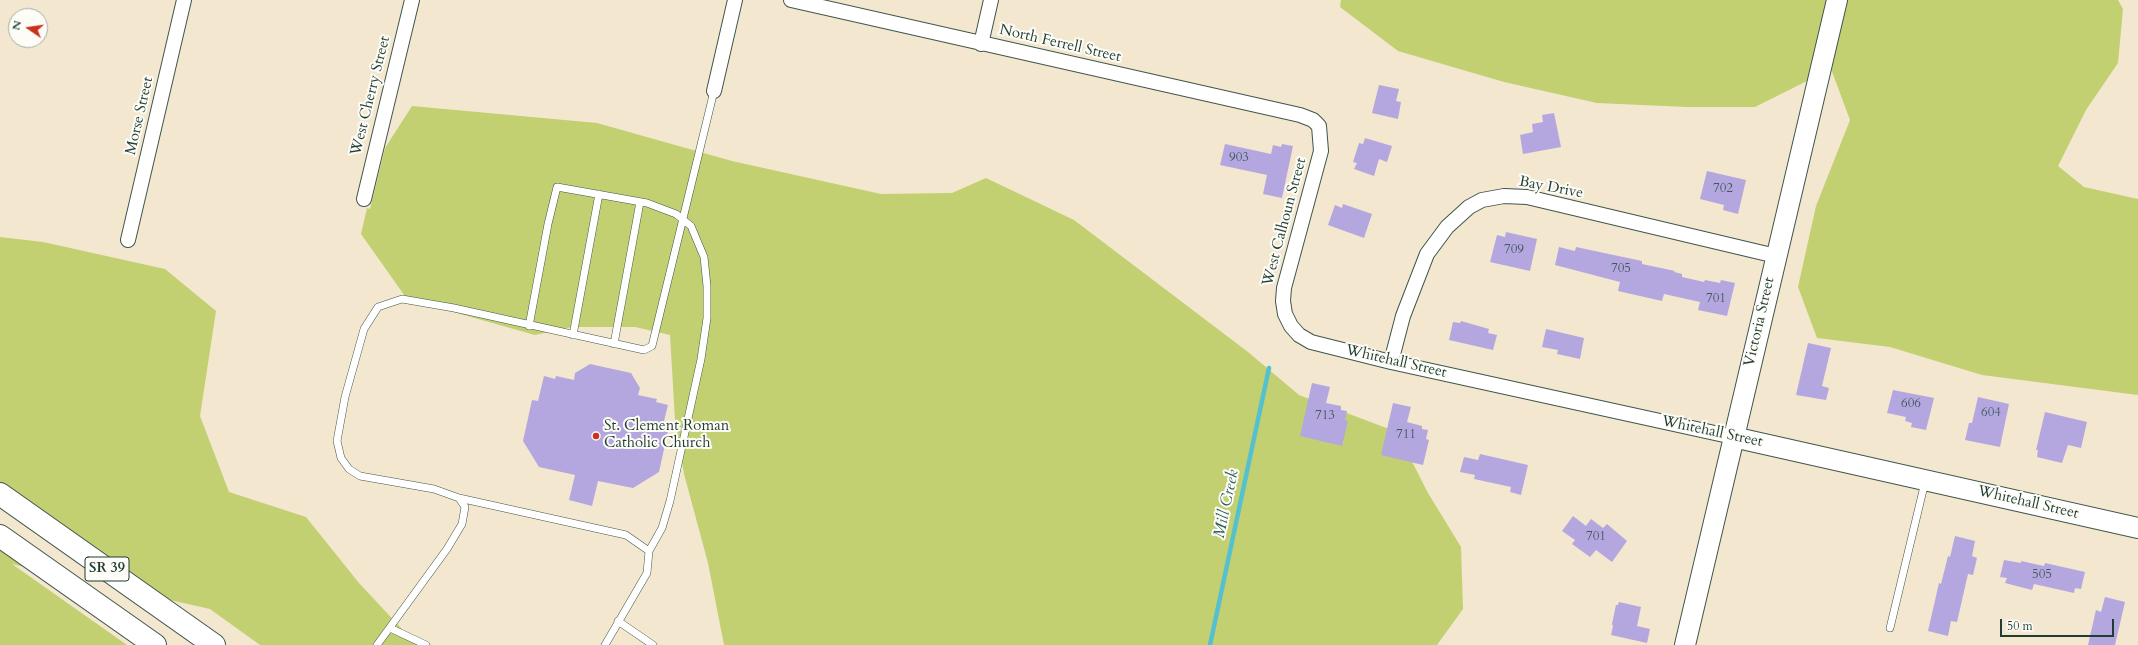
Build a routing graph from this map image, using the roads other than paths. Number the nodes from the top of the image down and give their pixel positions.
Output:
1 (184, 0) edge
2 (412, 0) edge
3 (735, 0) edge
4 (791, 0) edge
5 (991, 0) edge
6 (1837, 0) edge
7 (981, 44) junction
8 (714, 91) joint
9 (1319, 126) joint
10 (599, 194) junction
11 (364, 199) dead end
12 (640, 202) junction
13 (683, 220) junction
14 (128, 240) dead end
15 (1776, 256) junction
16 (529, 326) junction
17 (1291, 326) joint
18 (573, 335) junction
19 (614, 344) junction
20 (1391, 362) junction
21 (1733, 437) junction
22 (1926, 479) junction
23 (0, 494) edge
24 (459, 498) junction
25 (2138, 528) edge
26 (0, 536) edge
27 (649, 551) junction
28 (618, 622) junction
29 (390, 628) junction
30 (1890, 628) dead end
31 (155, 645) edge
32 (214, 645) edge
33 (377, 645) edge
34 (426, 645) edge
35 (605, 645) edge
36 (653, 645) edge
37 (1685, 645) edge

1 - 14 street, Morse Street
2 - 11 street, West Cherry Street
3 - 8 street
4 - 7 street, North Ferrell Street
5 - 7 street
6 - 15 street, Victoria Street
7 - 9 street, North Ferrell Street
8 - 13 lane
9 - 17 street, West Calhoun Street
10 - 12 lane
10 - 16 lane
10 - 18 lane
12 - 13 lane
12 - 19 lane
13 - 19 lane
13 - 27 lane
15 - 20 street, Bay Drive
15 - 21 street, Victoria Street
16 - 18 lane
16 - 24 lane
17 - 20 street, Whitehall Street
18 - 19 lane
20 - 21 street, Whitehall Street
21 - 22 street, Whitehall Street
21 - 37 street, Victoria Street
22 - 25 street, Whitehall Street
22 - 30 lane
23 - 32 main road, SR 39
24 - 27 lane
24 - 29 lane
26 - 31 main road, SR 39
27 - 28 lane
28 - 35 lane
28 - 36 lane
29 - 33 lane
29 - 34 lane

